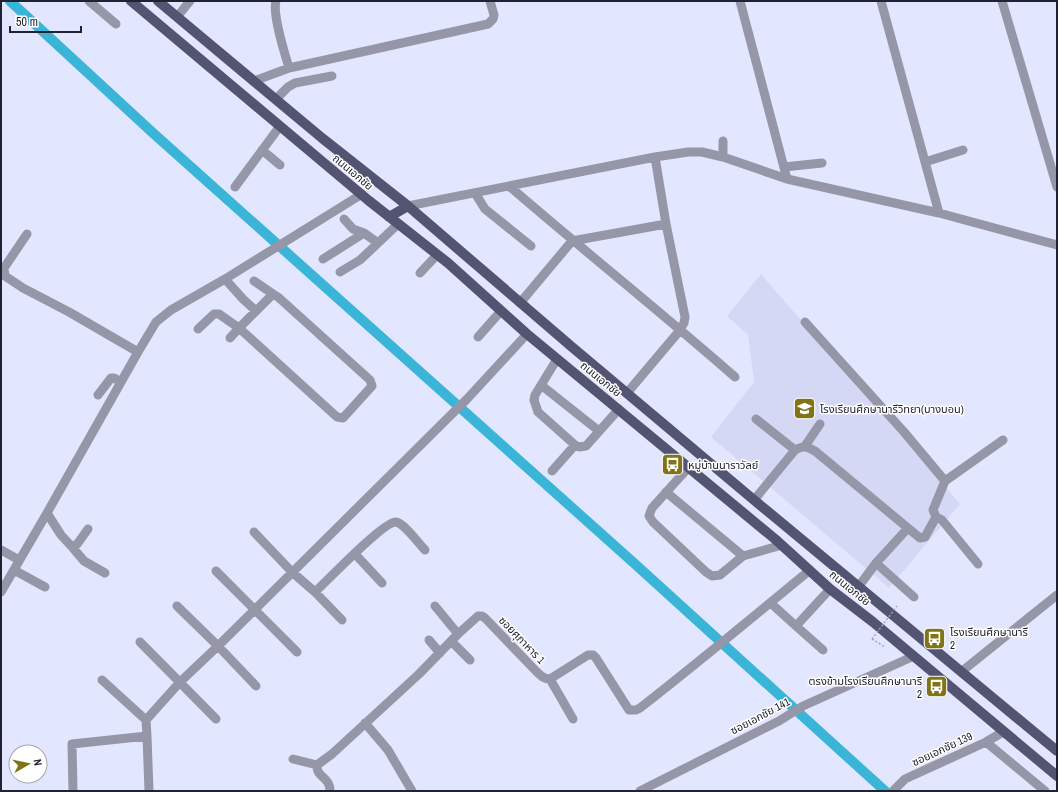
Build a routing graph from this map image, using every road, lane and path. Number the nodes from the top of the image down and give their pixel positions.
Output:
1 (89, 1) edge
2 (131, 1) edge
3 (158, 1) edge
4 (190, 1) edge
5 (276, 1) edge
6 (490, 1) edge
7 (740, 1) edge
8 (881, 1) edge
9 (1002, 1) edge
10 (177, 17) junction
11 (116, 24) dead end
12 (289, 68) junction
13 (332, 76) dead end
14 (254, 81) junction
15 (276, 99) junction
16 (280, 126) junction
17 (723, 140) dead end
18 (262, 150) junction
19 (963, 150) dead end
20 (655, 157) junction
21 (723, 157) junction
22 (822, 162) dead end
23 (925, 162) junction
24 (280, 165) dead end
25 (784, 168) junction
26 (787, 179) junction
27 (509, 186) junction
28 (235, 187) dead end
29 (1057, 187) edge
30 (475, 193) junction
31 (362, 194) junction
32 (408, 206) junction
33 (939, 214) junction
34 (389, 217) junction
35 (344, 220) dead end
36 (398, 224) junction
37 (666, 224) junction
38 (364, 233) junction
39 (27, 234) dead end
40 (572, 241) junction
41 (378, 243) junction
42 (1057, 245) edge
43 (531, 246) dead end
44 (436, 255) junction
45 (323, 259) dead end
46 (340, 272) dead end
47 (420, 272) dead end
48 (225, 279) junction
49 (254, 281) dead end
50 (273, 294) junction
51 (520, 303) junction
52 (256, 311) junction
53 (501, 311) junction
54 (805, 322) dead end
55 (239, 328) junction
56 (198, 329) dead end
57 (680, 329) junction
58 (527, 334) junction
59 (478, 336) dead end
60 (230, 338) dead end
61 (138, 352) junction
62 (557, 359) junction
63 (735, 377) dead end
64 (121, 382) junction
65 (541, 385) junction
66 (627, 393) junction
67 (98, 395) dead end
68 (619, 409) junction
69 (756, 418) dead end
70 (820, 424) dead end
71 (599, 431) junction
72 (1003, 440) dead end
73 (575, 445) junction
74 (805, 446) junction
75 (795, 450) junction
76 (688, 468) junction
77 (552, 471) dead end
78 (945, 481) junction
79 (666, 492) junction
80 (754, 500) junction
81 (47, 513) junction
82 (936, 517) junction
83 (908, 528) junction
84 (88, 529) dead end
85 (254, 532) dead end
86 (782, 545) junction
87 (73, 548) junction
88 (1, 550) edge
89 (425, 550) dead end
90 (355, 554) junction
91 (743, 556) junction
92 (19, 560) junction
93 (876, 563) junction
94 (978, 564) dead end
95 (14, 570) junction
96 (810, 570) junction
97 (216, 571) dead end
98 (292, 572) junction
99 (105, 573) dead end
100 (382, 582) dead end
101 (859, 586) junction
102 (45, 587) dead end
103 (830, 588) junction
104 (1, 592) edge
105 (315, 592) junction
106 (1057, 595) edge
107 (914, 597) dead end
108 (177, 606) dead end
109 (435, 606) dead end
110 (898, 606) dead end
111 (775, 607) dead end
112 (255, 608) junction
113 (342, 620) dead end
114 (796, 626) junction
115 (458, 634) junction
116 (429, 640) dead end
117 (451, 641) junction
118 (140, 642) dead end
119 (218, 646) junction
120 (885, 647) dead end
121 (824, 650) dead end
122 (297, 652) dead end
123 (440, 653) junction
124 (914, 656) junction
125 (470, 660) dead end
126 (961, 672) junction
127 (550, 679) junction
128 (102, 680) dead end
129 (180, 682) junction
130 (256, 686) dead end
131 (216, 718) dead end
132 (573, 719) dead end
133 (146, 720) junction
134 (365, 724) junction
135 (1003, 732) junction
136 (147, 736) junction
137 (986, 742) junction
138 (1056, 748) edge
139 (293, 759) dead end
140 (318, 765) junction
141 (1057, 776) edge
142 (73, 791) edge
143 (149, 791) edge
144 (330, 791) edge
145 (412, 791) edge
146 (640, 791) edge
147 (893, 791) edge
148 (1045, 791) edge

1 - 11 street
2 - 16 main road, ถนนเอกชัย
3 - 10 main road, ถนนเอกชัย
4 - 10 street
5 - 12 street
6 - 12 street
7 - 25 street
8 - 23 street
9 - 29 street
10 - 14 main road, ถนนเอกชัย
12 - 14 street
13 - 15 street
14 - 15 main road, ถนนเอกชัย
15 - 32 main road, ถนนเอกชัย
16 - 18 street
16 - 31 main road, ถนนเอกชัย
17 - 21 street
18 - 24 street
18 - 28 street
19 - 23 street
20 - 21 street
20 - 27 street
20 - 37 street
21 - 26 street
22 - 25 street
23 - 33 street
25 - 26 street
26 - 33 street
27 - 30 street
27 - 40 street
30 - 32 street
30 - 43 street
31 - 34 main road, ถนนเอกชัย
31 - 48 street
32 - 34 main road
32 - 51 main road, ถนนเอกชัย
33 - 42 street
34 - 36 main road, ถนนเอกชัย
35 - 38 street
36 - 41 street
36 - 44 main road, ถนนเอกชัย
37 - 40 street
37 - 57 street
38 - 41 street
38 - 45 street
39 - 61 street
40 - 51 street
40 - 57 street
41 - 46 street
44 - 47 street
44 - 53 main road, ถนนเอกชัย
48 - 52 street
48 - 61 street
49 - 50 street
50 - 52 street
50 - 55 street
51 - 66 main road, ถนนเอกชัย
52 - 55 street
53 - 58 main road, ถนนเอกชัย
53 - 59 street
54 - 78 street
55 - 56 street
55 - 60 street
57 - 63 street
57 - 66 street
58 - 62 main road, ถนนเอกชัย
58 - 98 street
61 - 64 street
62 - 65 street
62 - 68 main road, ถนนเอกชัย
64 - 67 street
64 - 81 street
65 - 71 street
65 - 73 street
66 - 80 main road, ถนนเอกชัย
68 - 71 street
68 - 76 main road, ถนนเอกชัย
69 - 75 street
70 - 74 street
71 - 73 street
72 - 78 street
73 - 77 street
74 - 75 street
74 - 83 street
75 - 80 street
76 - 79 street
76 - 86 main road, ถนนเอกชัย
78 - 82 street
79 - 91 street
79 - 91 street
80 - 101 main road, ถนนเอกชัย
81 - 87 street
81 - 92 street
82 - 83 street
82 - 94 street
83 - 93 street
84 - 87 street
85 - 98 street
86 - 91 street
86 - 96 main road, ถนนเอกชัย
87 - 99 street
88 - 92 street
89 - 90 street
90 - 100 street
90 - 105 street
92 - 95 street
93 - 101 street
93 - 107 street
95 - 102 street
95 - 104 street
96 - 103 main road, ถนนเอกชัย
96 - 127 street
97 - 112 street
98 - 105 street
98 - 112 street
101 - 126 main road, ถนนเอกชัย
103 - 114 street
103 - 124 main road, ถนนเอกชัย
105 - 113 street
106 - 126 street
108 - 119 street
109 - 115 street
110 - 120 path, bridge
111 - 114 street
112 - 119 street
112 - 122 street
114 - 121 street
115 - 117 street, ซอยศุภาหาร 1
115 - 127 street, ซอยศุภาหาร 1
116 - 123 street
117 - 123 street, ซอยศุภาหาร 1
117 - 125 street
118 - 129 street
119 - 129 street
119 - 130 street
123 - 134 street, ซอยศุภาหาร 1
124 - 135 main road, ถนนเอกชัย
124 - 146 street, ซอยเอกชัย 141
126 - 138 main road, ถนนเอกชัย
127 - 132 street
128 - 133 street
129 - 131 street
129 - 133 street
133 - 136 street
134 - 140 street, ซอยศุภาหาร 1
134 - 145 street
135 - 137 street, ซอยเอกชัย 139
135 - 141 main road, ถนนเอกชัย
136 - 142 street
136 - 143 street
137 - 147 street, ซอยเอกชัย 139
137 - 148 street
139 - 140 street
140 - 144 street

